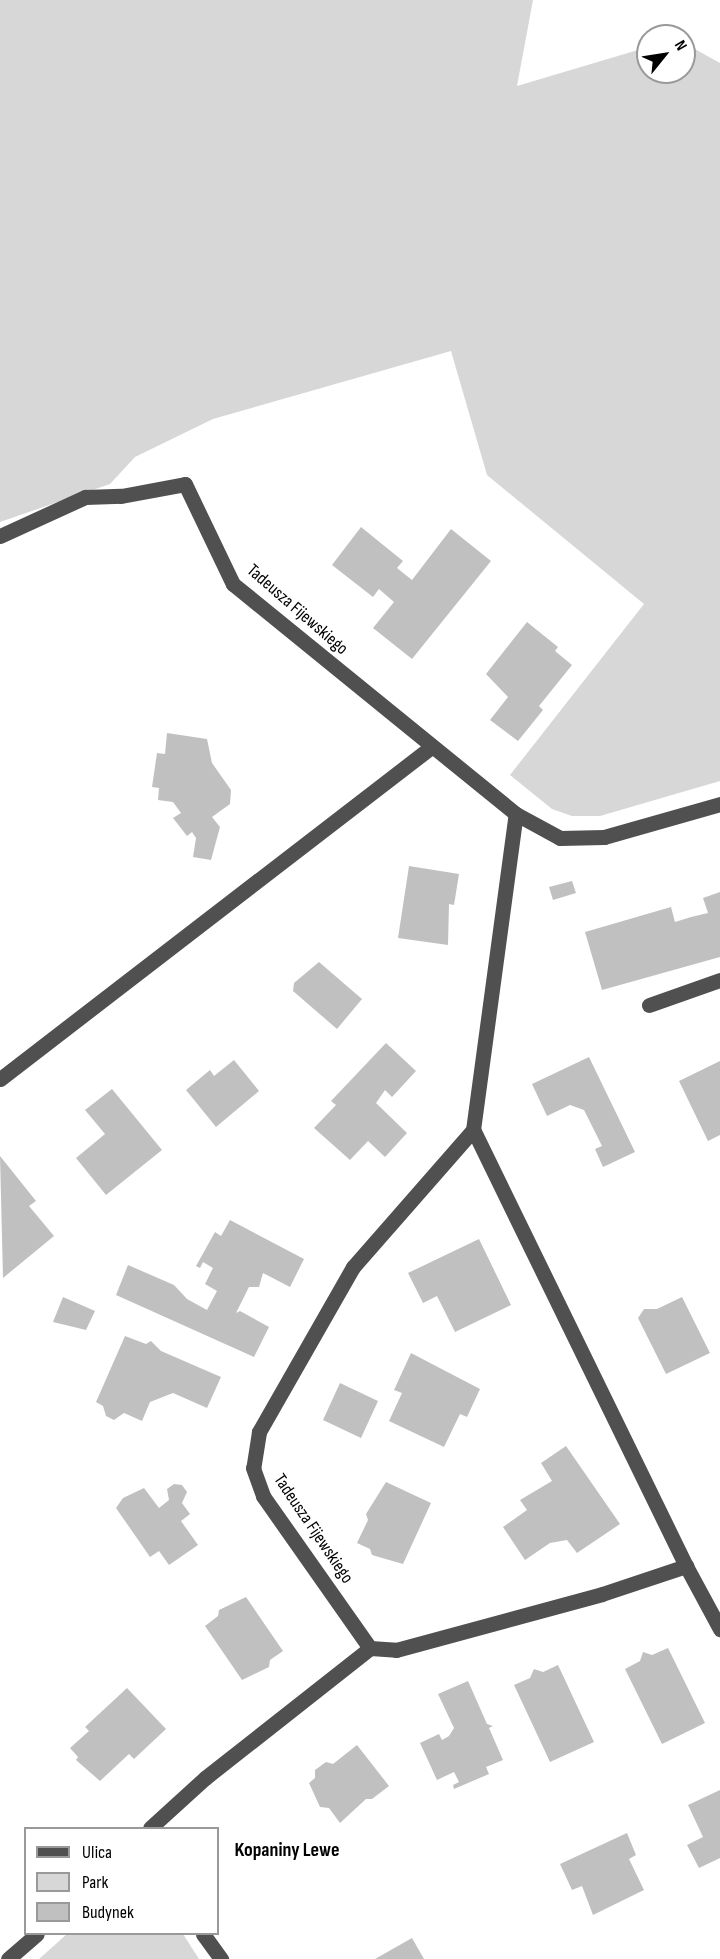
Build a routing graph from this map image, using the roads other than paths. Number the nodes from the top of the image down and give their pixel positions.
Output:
1 (0, 536) edge
2 (430, 748) junction
3 (720, 804) edge
4 (516, 814) junction
5 (720, 980) edge
6 (649, 1005) dead end
7 (0, 1080) edge
8 (473, 1130) junction
9 (686, 1566) junction
10 (720, 1629) edge
11 (370, 1648) junction
12 (151, 1827) edge
13 (36, 1935) edge
14 (204, 1935) edge
15 (8, 1959) edge
16 (221, 1959) edge

1 - 2 street, Tadeusza Fijewskiego
2 - 4 street, Tadeusza Fijewskiego
2 - 7 street
3 - 4 street, Tadeusza Fijewskiego
4 - 8 street
5 - 6 street
8 - 9 street
8 - 11 street, Tadeusza Fijewskiego
9 - 10 street
9 - 11 street
11 - 12 street
13 - 15 street
14 - 16 street

